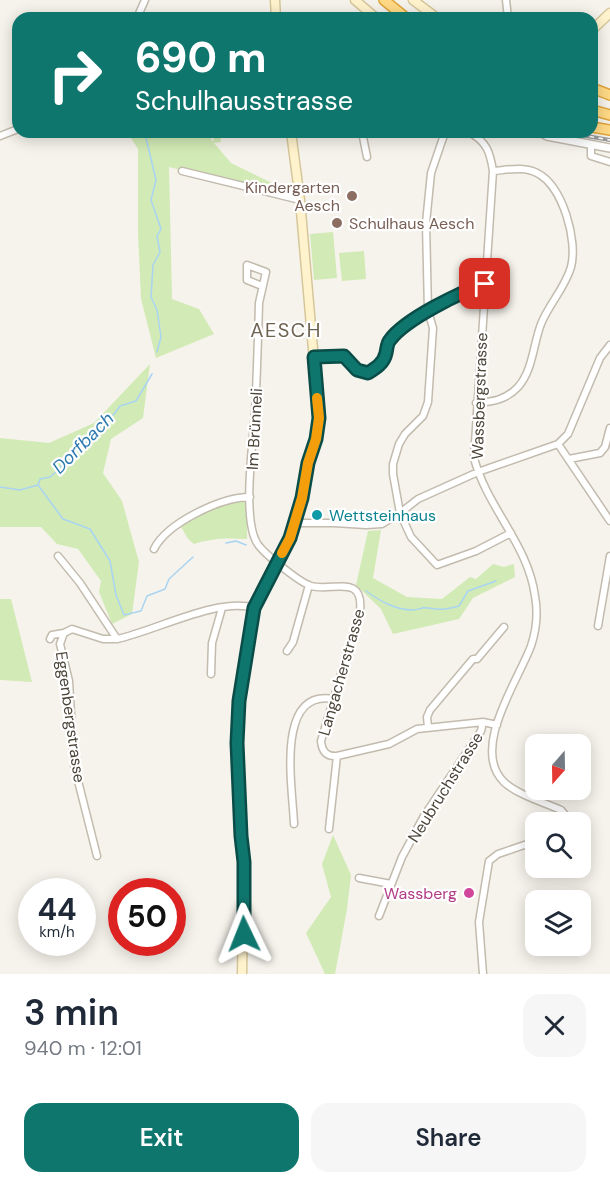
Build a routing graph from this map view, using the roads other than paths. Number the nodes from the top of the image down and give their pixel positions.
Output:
1 (355, 0) edge
2 (378, 0) edge
3 (384, 0) edge
4 (413, 0) edge
5 (369, 12) edge
6 (392, 12) edge
7 (399, 12) edge
8 (429, 12) edge
9 (610, 13) edge
10 (598, 24) edge
11 (292, 138) edge
12 (363, 138) edge
13 (442, 138) edge
14 (477, 138) edge
15 (557, 138) edge
16 (591, 145) junction
17 (610, 148) edge
18 (367, 158) dead end
19 (610, 162) edge
20 (182, 171) dead end
21 (492, 171) junction
22 (300, 200) junction
23 (485, 284) junction
24 (262, 286) dead end
25 (428, 311) junction
26 (610, 345) edge
27 (314, 357) junction
28 (476, 403) junction
29 (610, 428) edge
30 (558, 444) junction
31 (569, 459) junction
32 (478, 472) junction
33 (250, 497) junction
34 (400, 513) junction
35 (610, 521) edge
36 (294, 523) junction
37 (511, 532) junction
38 (154, 549) dead end
39 (58, 556) dead end
40 (610, 556) edge
41 (277, 562) junction
42 (309, 585) junction
43 (222, 608) junction
44 (254, 608) junction
45 (598, 626) dead end
46 (504, 627) dead end
47 (63, 633) junction
48 (50, 639) dead end
49 (117, 639) junction
50 (286, 651) dead end
51 (211, 674) dead end
52 (334, 699) junction
53 (483, 722) junction
54 (497, 725) junction
55 (428, 727) junction
56 (337, 756) junction
57 (563, 812) edge
58 (294, 824) dead end
59 (329, 829) dead end
60 (525, 845) edge
61 (97, 856) dead end
62 (359, 878) dead end
63 (391, 884) junction
64 (379, 916) dead end
65 (242, 974) edge
66 (483, 974) edge

1 - 5 main road
2 - 6 highway
3 - 7 highway
4 - 8 main road
9 - 10 main road
11 - 22 main road
12 - 18 street
13 - 25 street
14 - 21 street, Wassbergstrasse
15 - 16 street
16 - 17 street
16 - 19 street
20 - 22 street
21 - 23 street, Wassbergstrasse
21 - 28 street
22 - 27 main road
23 - 25 street
23 - 28 street, Wassbergstrasse
24 - 33 street, Im Brünneli
25 - 27 street
25 - 34 street
26 - 30 street
27 - 36 main road
28 - 32 street, Wassbergstrasse
29 - 31 street
30 - 31 street
30 - 32 street
31 - 35 street
32 - 34 street
32 - 37 street, Wassbergstrasse
33 - 38 street
33 - 41 street, Im Brünneli
34 - 36 street
34 - 37 street
36 - 41 main road
37 - 54 street, Wassbergstrasse
39 - 49 street
40 - 45 street
41 - 42 street
41 - 44 main road
42 - 50 street
42 - 52 street, Langacherstrasse
43 - 44 street
43 - 49 street
43 - 51 street
44 - 65 main road
46 - 55 street
47 - 48 street
47 - 49 street, Eggenbergstrasse
47 - 61 street, Eggenbergstrasse
52 - 56 street, Langacherstrasse
52 - 58 street
53 - 54 street, Langacherstrasse
53 - 55 street, Langacherstrasse
53 - 63 street, Neubruchstrasse
54 - 57 street, Wassbergstrasse
55 - 56 street, Langacherstrasse
56 - 59 street, Langacherstrasse
60 - 66 street
62 - 63 street
63 - 64 street, Neubruchstrasse

